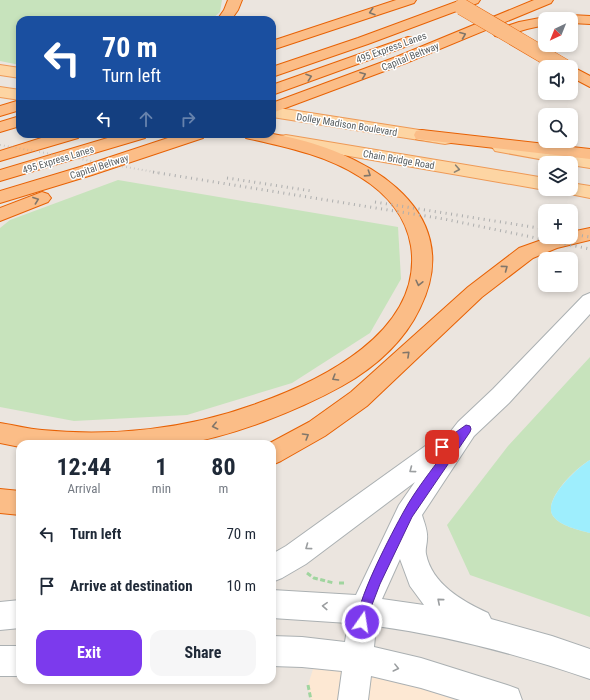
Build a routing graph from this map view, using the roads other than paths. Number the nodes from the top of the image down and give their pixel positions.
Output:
1 (235, 0) edge
2 (368, 0) edge
3 (409, 0) edge
4 (546, 0) edge
5 (459, 3) edge
6 (502, 3) dead end
7 (338, 10) dead end
8 (227, 16) edge
9 (578, 19) edge
10 (590, 20) edge
11 (538, 22) edge
12 (441, 29) dead end
13 (420, 37) dead end
14 (276, 45) edge
15 (401, 60) junction
16 (553, 60) edge
17 (276, 61) edge
18 (0, 70) edge
19 (276, 71) edge
20 (16, 72) edge
21 (578, 75) edge
22 (590, 82) edge
23 (276, 89) edge
24 (0, 92) edge
25 (16, 94) edge
26 (16, 106) edge
27 (276, 107) edge
28 (0, 111) edge
29 (276, 113) edge
30 (16, 122) edge
31 (0, 127) edge
32 (422, 135) junction
33 (24, 138) edge
34 (59, 138) edge
35 (125, 138) edge
36 (185, 138) edge
37 (269, 138) edge
38 (276, 138) edge
39 (0, 145) edge
40 (158, 147) junction
41 (590, 154) edge
42 (0, 156) edge
43 (590, 163) edge
44 (0, 176) edge
45 (538, 183) edge
46 (578, 190) edge
47 (590, 192) edge
48 (0, 197) edge
49 (0, 215) edge
50 (590, 234) edge
51 (590, 301) edge
52 (466, 429) junction
53 (0, 433) edge
54 (29, 440) edge
55 (144, 440) edge
56 (276, 452) edge
57 (0, 501) edge
58 (16, 503) edge
59 (408, 513) junction
60 (276, 566) edge
61 (276, 604) edge
62 (364, 610) junction
63 (16, 614) edge
64 (0, 616) edge
65 (525, 643) junction
66 (276, 651) edge
67 (358, 658) junction
68 (0, 661) edge
69 (16, 661) edge
70 (590, 664) edge
71 (353, 700) edge
72 (507, 700) edge

1 - 8 highway
2 - 7 highway
3 -> 14 highway
15 -> 4 highway, Capital Beltway
5 - 16 highway, bridge
5 - 17 highway
5 - 19 highway
6 - 12 highway, 495 Express Lanes
9 - 10 highway
11 - 15 highway
23 -> 13 highway, 495 Express Lanes
27 -> 15 highway, Capital Beltway
18 - 20 main road
21 - 22 highway
24 - 25 main road
26 - 28 highway
29 - 32 main road, Dolley Madison Boulevard
30 - 31 highway
32 - 41 highway
32 - 43 main road
33 - 39 highway
34 - 42 highway
35 - 44 highway, 495 Express Lanes
36 - 40 highway, Capital Beltway
37 -> 55 highway
38 -> 45 main road, Chain Bridge Road
40 - 48 highway, Capital Beltway
49 -> 40 highway
46 - 47 main road
56 -> 50 highway
51 - 52 street
52 - 59 street
52 -> 60 street
54 -> 53 highway
57 - 58 highway
59 - 62 street
65 -> 59 street
62 -> 61 street
62 - 65 street
62 - 67 street
63 - 64 street
65 - 70 street
66 - 67 street
67 - 71 street
67 -> 72 street
68 - 69 street

